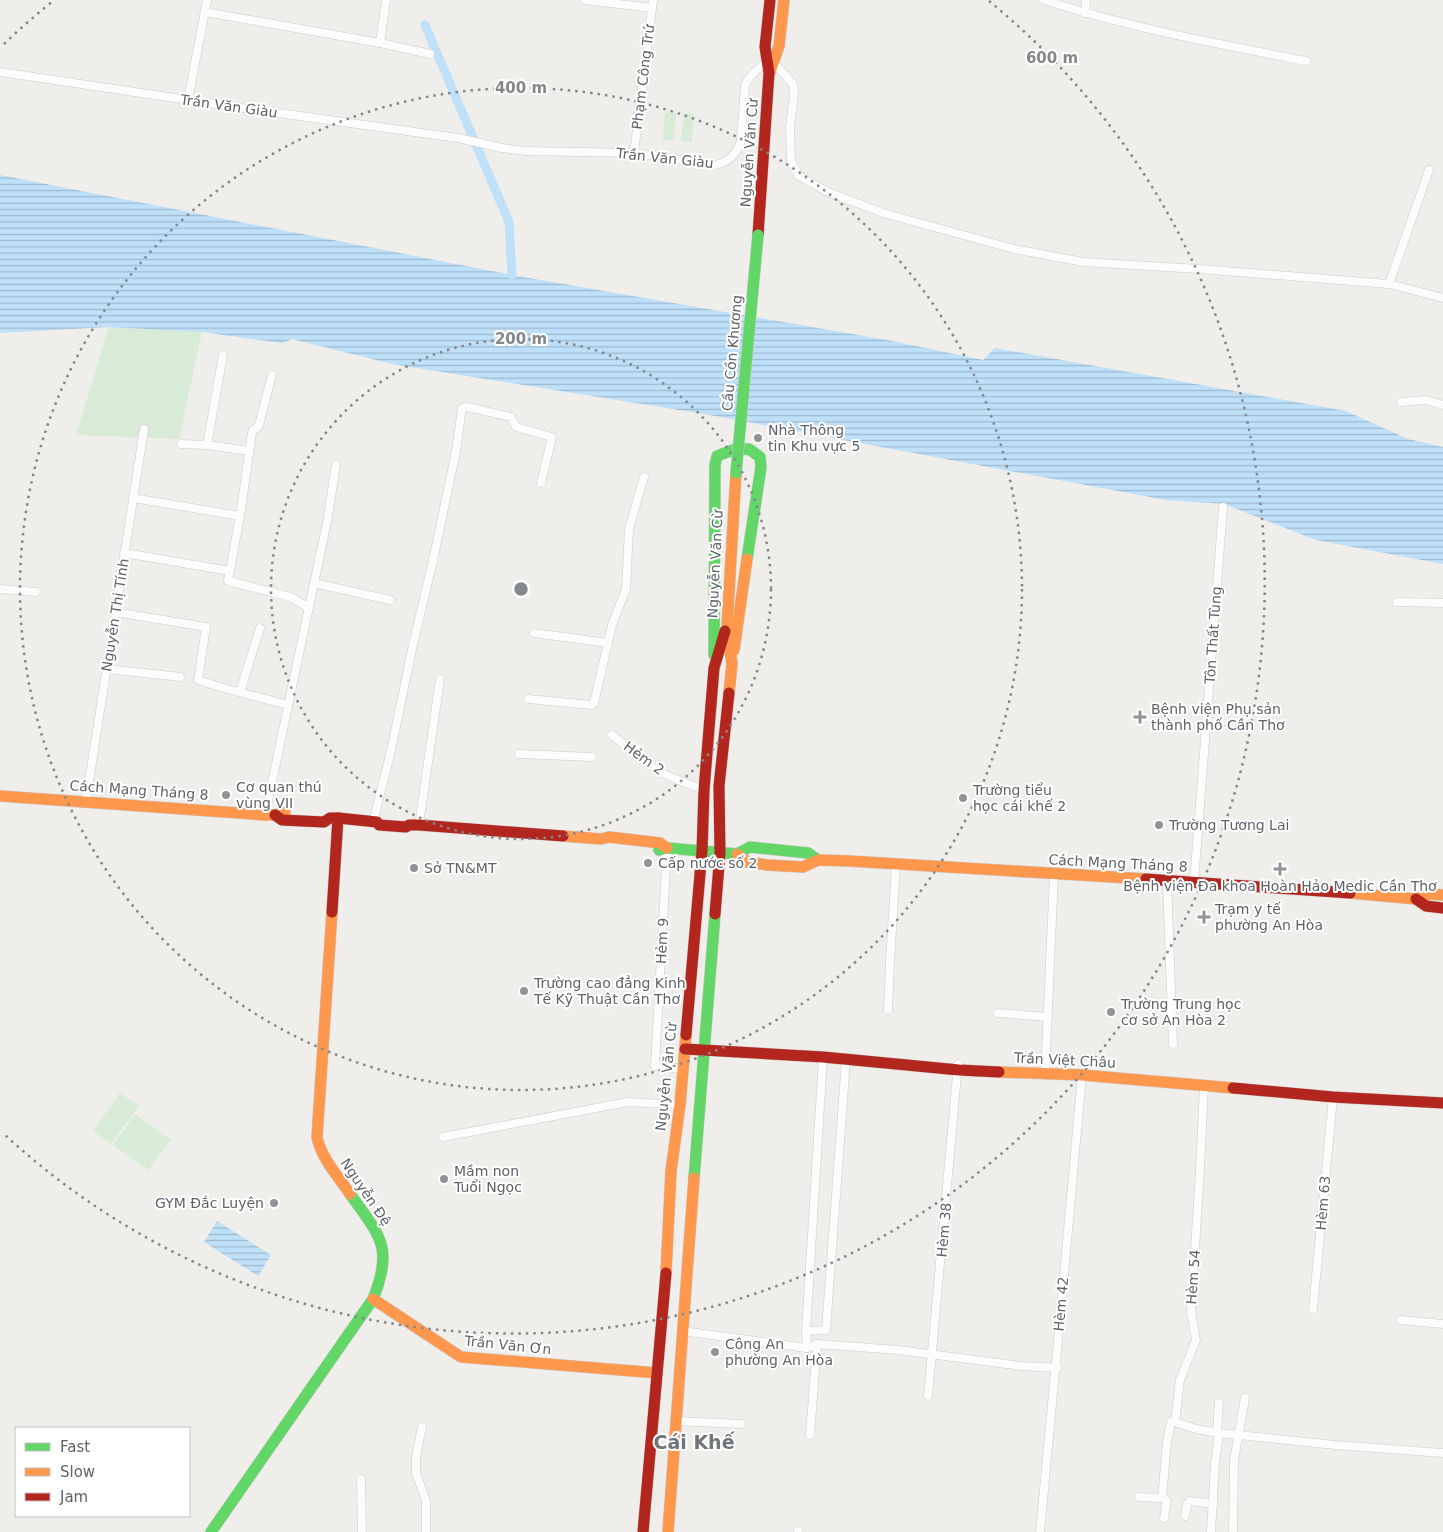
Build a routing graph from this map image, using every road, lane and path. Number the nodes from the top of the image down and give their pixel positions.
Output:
1 (207, 0) edge
2 (386, 0) edge
3 (585, 0) edge
4 (770, 0) edge
5 (784, 0) edge
6 (1044, 0) edge
7 (1086, 0) edge
8 (652, 4) edge
9 (205, 12) junction
10 (1085, 13) junction
11 (380, 43) junction
12 (430, 54) dead end
13 (1306, 61) dead end
14 (770, 66) junction
15 (0, 72) edge
16 (188, 100) junction
17 (634, 153) junction
18 (1429, 170) dead end
19 (758, 235) joint
20 (1389, 284) junction
21 (1443, 298) edge
22 (223, 355) dead end
23 (272, 375) dead end
24 (1400, 402) dead end
25 (1443, 405) edge
26 (144, 429) dead end
27 (181, 444) dead end
28 (207, 445) junction
29 (249, 451) junction
30 (336, 465) dead end
31 (736, 473) joint
32 (644, 477) dead end
33 (541, 484) dead end
34 (133, 498) junction
35 (1223, 507) dead end
36 (240, 516) junction
37 (124, 553) junction
38 (230, 571) junction
39 (314, 583) junction
40 (0, 589) edge
41 (36, 592) dead end
42 (390, 600) dead end
43 (1397, 602) dead end
44 (1443, 602) edge
45 (309, 608) junction
46 (115, 612) junction
47 (727, 627) junction
48 (260, 628) dead end
49 (534, 633) dead end
50 (608, 643) junction
51 (732, 664) junction
52 (714, 668) junction
53 (106, 669) junction
54 (180, 677) dead end
55 (440, 679) dead end
56 (240, 692) junction
57 (528, 700) dead end
58 (288, 705) junction
59 (612, 735) dead end
60 (519, 754) dead end
61 (592, 757) dead end
62 (704, 790) junction
63 (0, 796) edge
64 (86, 801) junction
65 (270, 815) junction
66 (334, 818) junction
67 (375, 822) junction
68 (414, 825) junction
69 (668, 848) junction
70 (702, 851) junction
71 (720, 853) junction
72 (896, 865) junction
73 (1054, 875) junction
74 (1168, 882) junction
75 (1194, 882) junction
76 (1443, 895) edge
77 (1416, 899) junction
78 (1443, 908) edge
79 (888, 1010) dead end
80 (998, 1013) dead end
81 (1048, 1017) junction
82 (1173, 1044) dead end
83 (685, 1049) junction
84 (703, 1050) junction
85 (823, 1057) junction
86 (846, 1060) junction
87 (958, 1067) junction
88 (683, 1069) junction
89 (1045, 1074) junction
90 (1082, 1075) junction
91 (1204, 1085) junction
92 (1333, 1097) junction
93 (1443, 1103) edge
94 (680, 1105) junction
95 (443, 1137) dead end
96 (373, 1299) junction
97 (1313, 1309) dead end
98 (1400, 1320) dead end
99 (1443, 1324) edge
100 (806, 1330) junction
101 (682, 1331) junction
102 (817, 1344) junction
103 (807, 1348) junction
104 (932, 1354) junction
105 (1057, 1368) junction
106 (657, 1373) junction
107 (928, 1396) dead end
108 (1244, 1398) dead end
109 (1219, 1403) dead end
110 (676, 1421) junction
111 (1175, 1422) junction
112 (740, 1424) dead end
113 (422, 1427) dead end
114 (1218, 1432) junction
115 (1238, 1434) junction
116 (810, 1435) dead end
117 (1443, 1453) edge
118 (361, 1479) dead end
119 (1139, 1497) dead end
120 (1162, 1498) junction
121 (1213, 1504) junction
122 (1185, 1516) dead end
123 (1164, 1518) dead end
124 (210, 1532) edge
125 (362, 1532) edge
126 (426, 1532) edge
127 (643, 1532) edge
128 (668, 1532) edge
129 (1040, 1532) edge
130 (1211, 1532) edge
131 (1233, 1532) edge

1 - 9 street
2 - 11 street
3 - 8 street
4 - 14 main road, Nguyễn Văn Cừ
5 - 14 main road, Nguyễn Văn Cừ
6 - 10 street
7 - 10 street
8 - 17 street, Phạm Công Trứ
9 - 11 street
9 - 16 street
10 - 13 street
11 - 12 street
14 - 17 street, Trần Văn Giàu
14 - 19 main road, Nguyễn Văn Cừ
14 - 20 street
15 - 16 street, Trần Văn Giàu
16 - 17 street, Trần Văn Giàu
18 - 20 street
19 - 31 main road, Cầu Cồn Khương, bridge
20 - 21 street
22 - 28 street
23 - 29 street
24 - 25 street
26 - 34 street, Nguyễn Thị Tính
27 - 28 street
28 - 29 street
29 - 36 street
30 - 39 street
31 - 47 main road, Nguyễn Văn Cừ
32 - 50 street
33 - 67 street
34 - 36 street
34 - 37 street, Nguyễn Thị Tính
35 - 75 street, Tôn Thất Tùng
36 - 38 street
37 - 38 street
37 - 46 street, Nguyễn Thị Tính
38 - 45 street
39 - 42 street
39 - 45 street
40 - 41 street
43 - 44 street
45 - 58 street
46 - 53 street, Nguyễn Thị Tính
46 - 56 street
47 - 51 main road, Nguyễn Văn Cừ
47 - 52 main road, Nguyễn Văn Cừ
48 - 56 street
49 - 50 street
50 - 57 street
51 - 52 main road
51 - 71 main road, Nguyễn Văn Cừ
52 - 62 main road, Nguyễn Văn Cừ
53 - 54 street
53 - 64 street, Nguyễn Thị Tính
55 - 68 street
56 - 58 street
58 - 65 street
59 - 62 street, Hẻm 2
60 - 61 street
62 - 70 main road, Nguyễn Văn Cừ
63 - 64 main road, Cách Mạng Tháng 8
64 - 65 main road, Cách Mạng Tháng 8
65 - 66 main road, Cách Mạng Tháng 8
66 - 67 main road, Cách Mạng Tháng 8
66 - 96 main road, Nguyễn Đệ
67 - 68 main road, Cách Mạng Tháng 8
68 - 69 main road, Cách Mạng Tháng 8
69 - 70 main road, Cách Mạng Tháng 8
69 - 88 street, Hẻm 9
70 - 71 main road, Cách Mạng Tháng 8
70 - 83 main road, Nguyễn Văn Cừ
71 - 72 main road, Cách Mạng Tháng 8
71 - 84 main road, Nguyễn Văn Cừ
72 - 73 main road, Cách Mạng Tháng 8
72 - 79 street
73 - 74 main road, Cách Mạng Tháng 8
73 - 81 street
74 - 75 main road, Cách Mạng Tháng 8
74 - 82 street
75 - 77 main road, Cách Mạng Tháng 8
76 - 77 main road, Cách Mạng Tháng 8
77 - 78 main road, Cách Mạng Tháng 8
80 - 81 street
81 - 89 street
83 - 84 main road, Trần Việt Châu
83 - 88 main road, Nguyễn Văn Cừ
84 - 85 main road, Trần Việt Châu
84 - 101 main road, Nguyễn Văn Cừ
85 - 86 main road, Trần Việt Châu
85 - 100 street
86 - 87 main road, Trần Việt Châu
86 - 100 street
87 - 89 main road, Trần Việt Châu
87 - 104 street, Hèm 38
88 - 94 main road, Nguyễn Văn Cừ
89 - 90 main road, Trần Việt Châu
90 - 91 main road, Trần Việt Châu
90 - 105 street, Hèm 42
91 - 92 main road, Trần Việt Châu
91 - 111 street, Hèm 54
92 - 93 main road, Trần Việt Châu
92 - 97 street, Hèm 63
94 - 95 street
94 - 106 main road, Nguyễn Văn Cừ
96 - 106 main road, Trần Văn Ơn
96 - 124 main road, Nguyễn Đệ
98 - 99 street
100 - 103 street
101 - 103 street
101 - 110 main road, Nguyễn Văn Cừ
102 - 103 street
102 - 104 street
102 - 116 street
104 - 105 street
104 - 107 street, Hèm 38
105 - 129 street, Hèm 42
106 - 127 main road, Nguyễn Văn Cừ
108 - 115 street
109 - 114 street
110 - 112 street
110 - 128 main road, Nguyễn Văn Cừ
111 - 114 street
111 - 120 street, Hèm 54
113 - 126 street
114 - 115 street
114 - 121 street
115 - 117 street
115 - 131 street
118 - 125 street
119 - 120 street
120 - 123 street, Hèm 54
121 - 122 street
121 - 130 street

